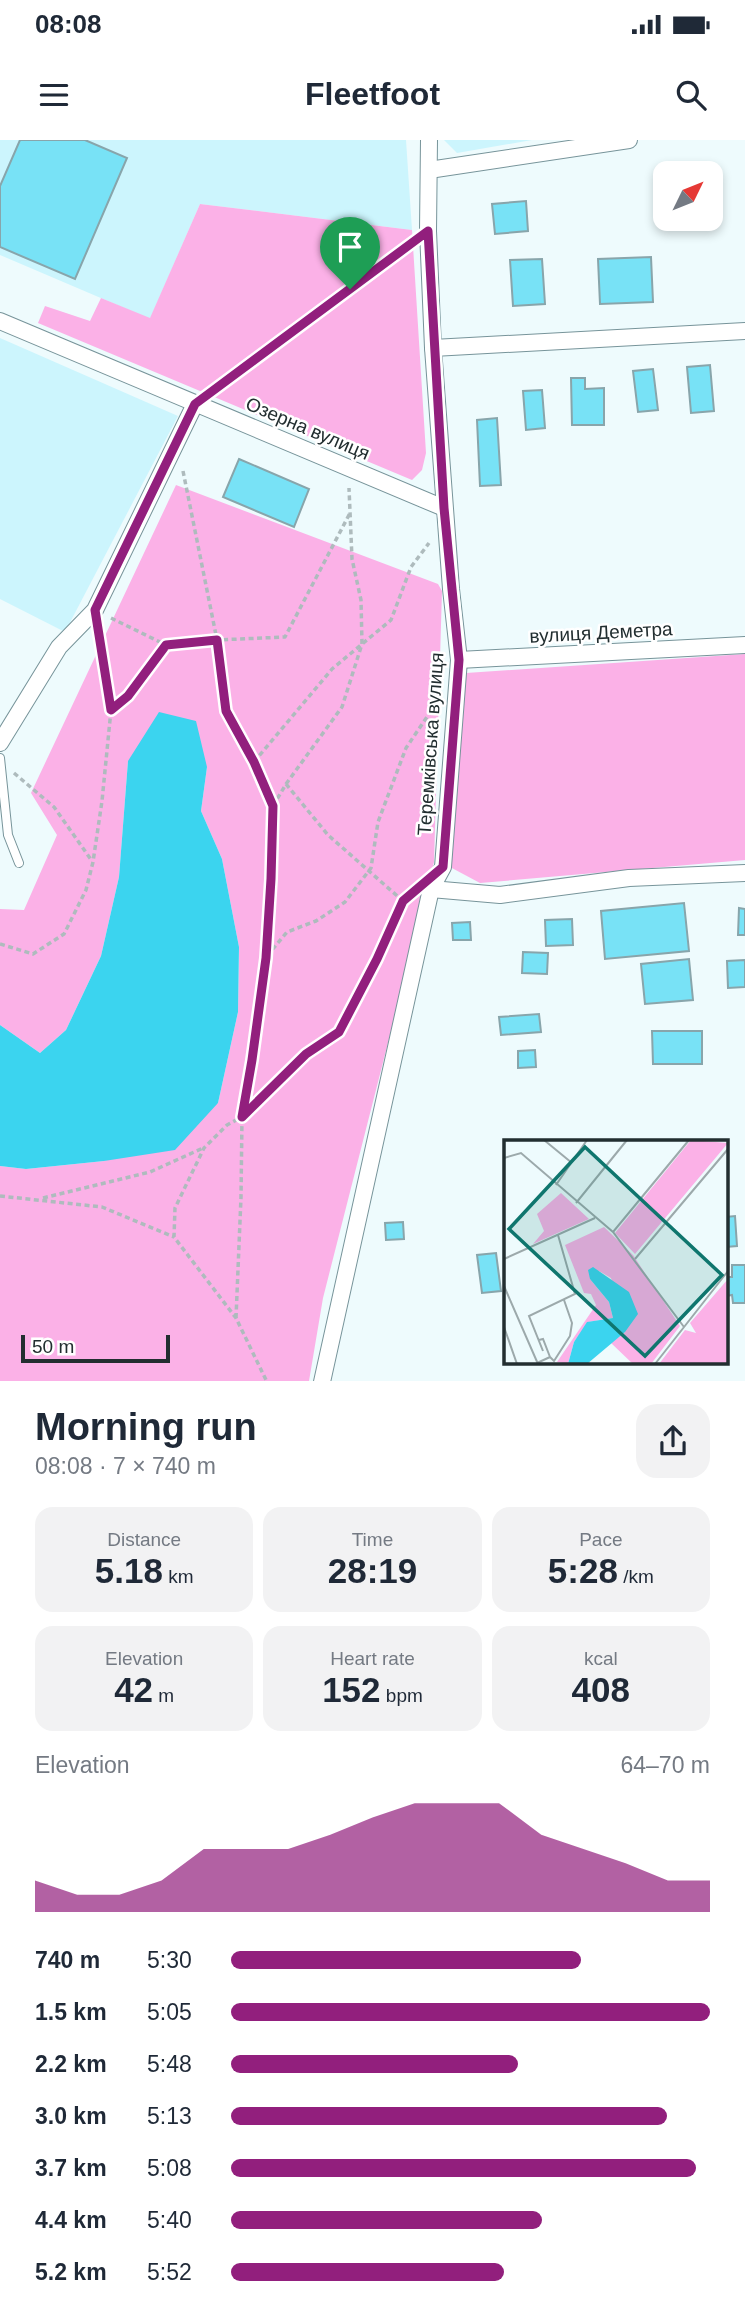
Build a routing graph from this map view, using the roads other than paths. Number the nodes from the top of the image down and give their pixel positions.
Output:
1 (429, 140) edge
2 (629, 140) edge
3 (610, 141) edge
4 (429, 170) junction
5 (0, 321) edge
6 (745, 331) edge
7 (433, 348) junction
8 (195, 404) junction
9 (445, 515) junction
10 (745, 645) edge
11 (458, 666) junction
12 (0, 743) edge
13 (0, 759) edge
14 (19, 863) dead end
15 (745, 873) edge
16 (431, 889) junction
17 (323, 1381) edge

1 - 4 street, Теремківська вулиця
2 - 3 street
3 - 4 street
4 - 7 street, Теремківська вулиця
5 - 8 street, Озерна вулиця
6 - 7 street
7 - 9 street, Теремківська вулиця
8 - 9 street, Озерна вулиця
8 - 12 street
9 - 11 street, Теремківська вулиця
10 - 11 street, вулиця Деметра
11 - 16 street, Теремківська вулиця
13 - 14 lane
15 - 16 street
16 - 17 street, Теремківська вулиця

